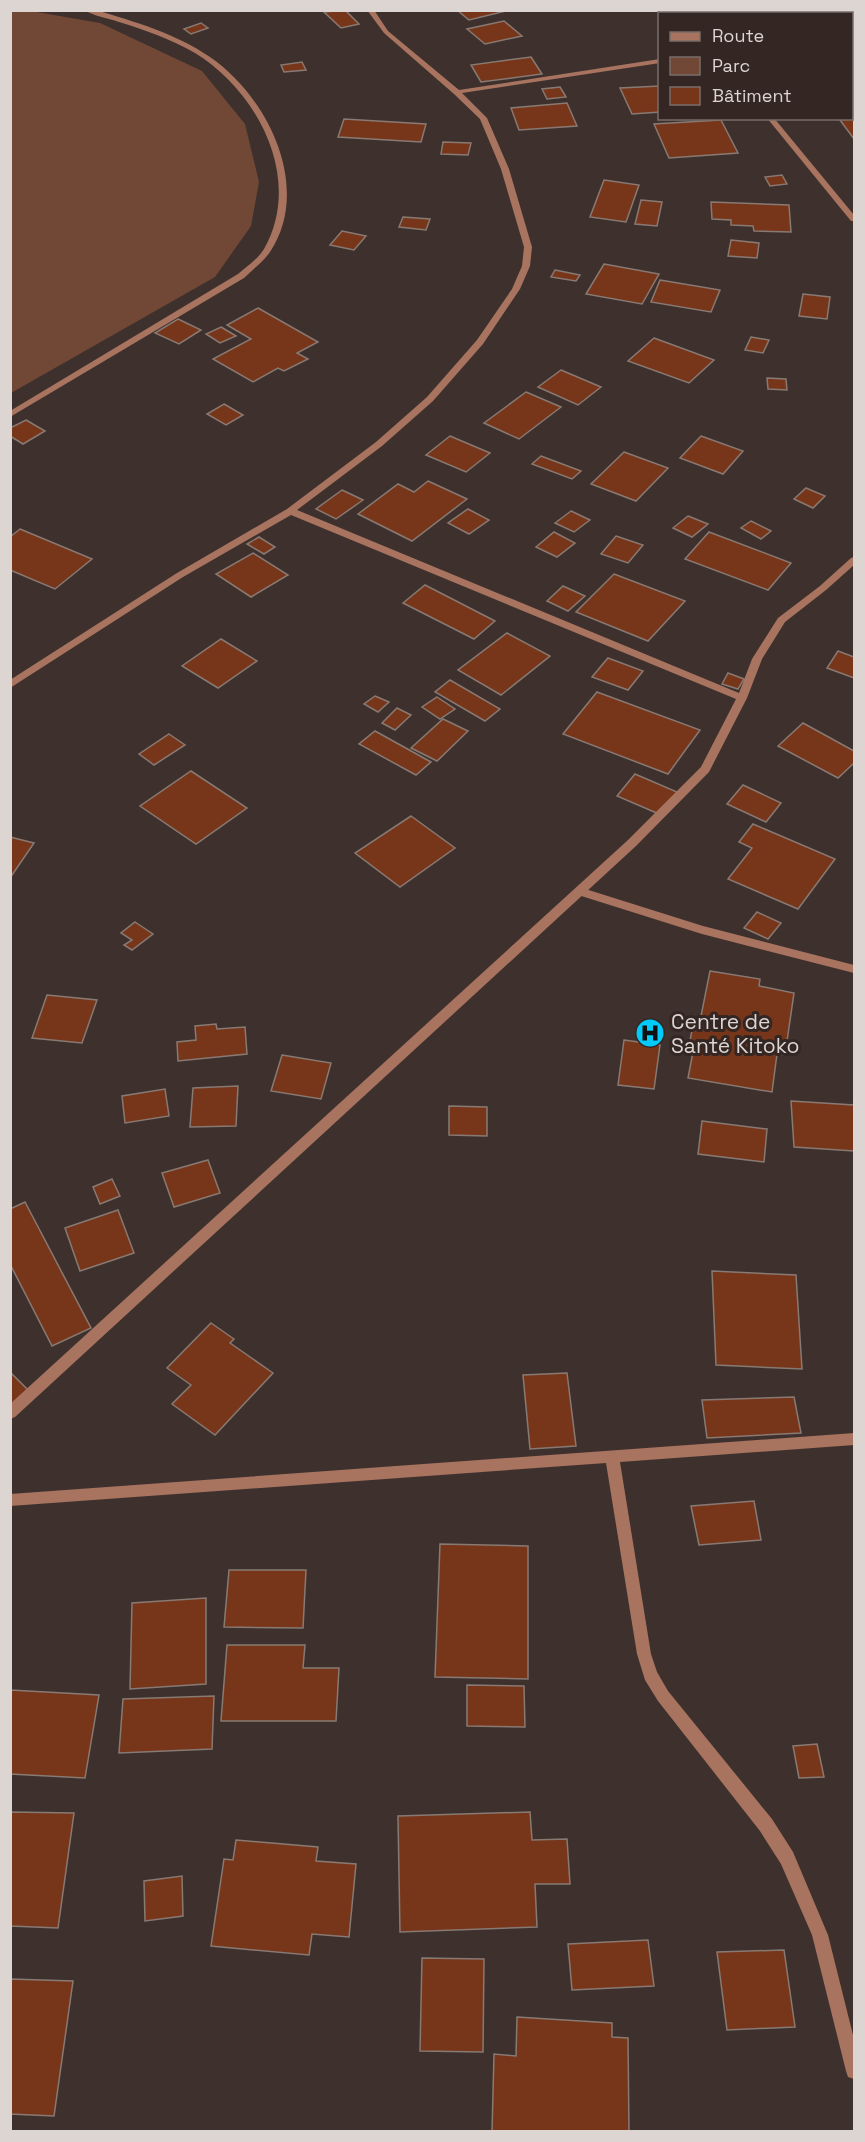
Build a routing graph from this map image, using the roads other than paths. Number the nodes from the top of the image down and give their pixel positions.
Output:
1 (87, 10) edge
2 (370, 10) edge
3 (658, 61) edge
4 (457, 92) junction
5 (772, 120) edge
6 (855, 219) edge
7 (10, 416) edge
8 (290, 511) junction
9 (855, 560) edge
10 (10, 685) edge
11 (742, 698) junction
12 (579, 891) junction
13 (855, 969) edge
14 (10, 1413) edge
15 (855, 1439) edge
16 (612, 1457) junction
17 (10, 1500) edge
18 (855, 2071) edge

1 - 7 street
2 - 4 street
3 - 4 street
4 - 8 street
5 - 6 street
8 - 10 street
8 - 11 street
9 - 11 street
11 - 12 street
12 - 13 street
12 - 14 street
15 - 16 street
16 - 17 street
16 - 18 street

